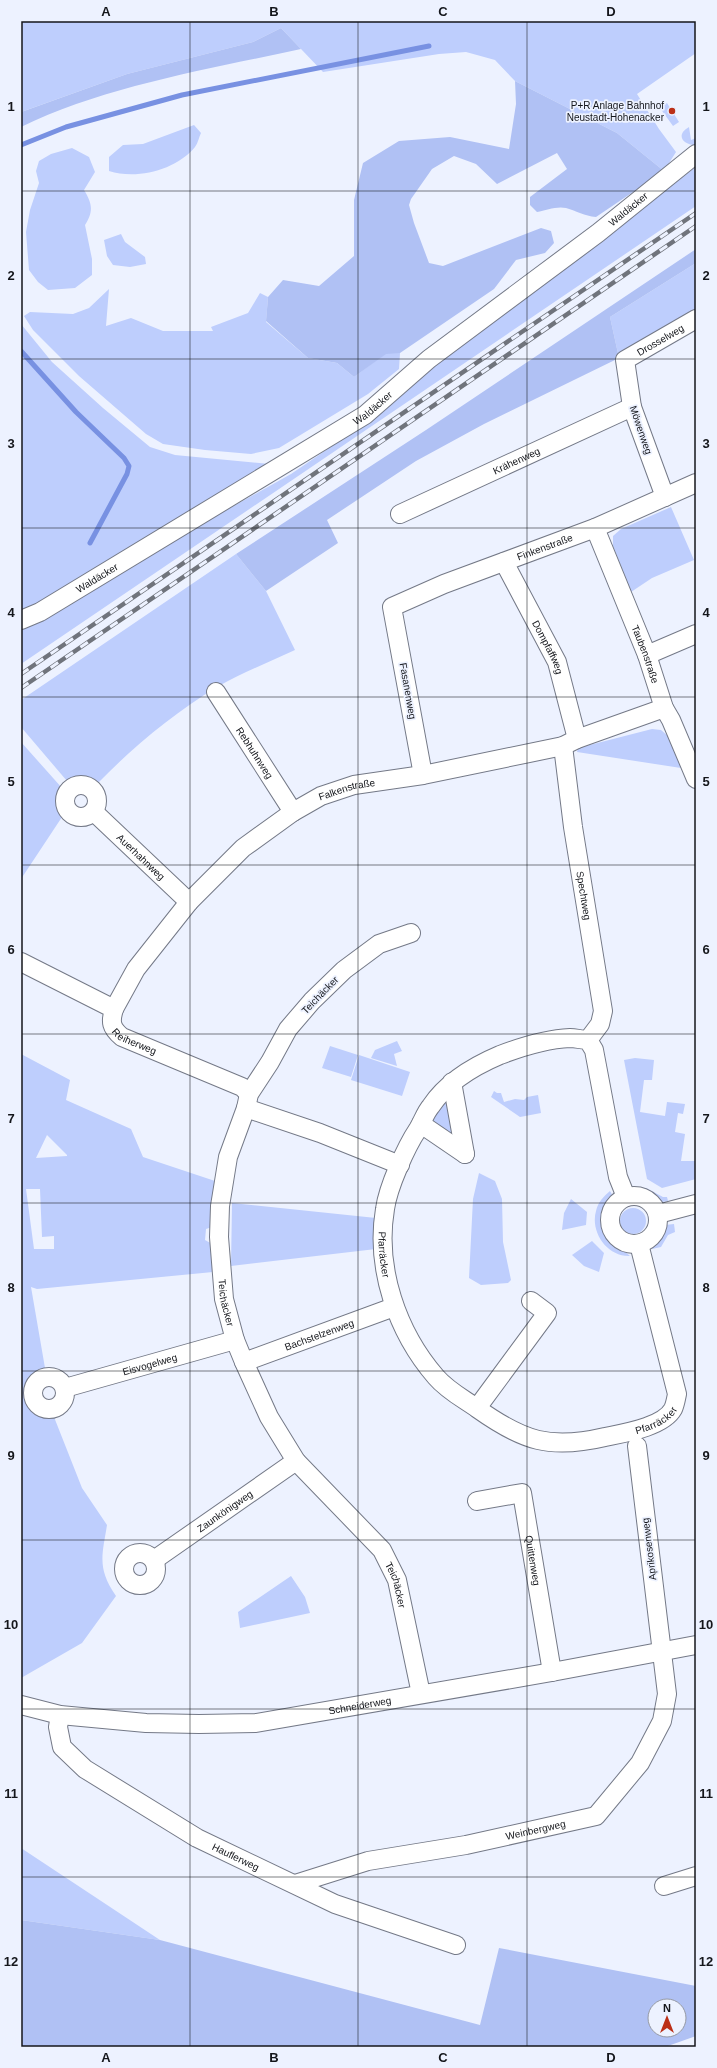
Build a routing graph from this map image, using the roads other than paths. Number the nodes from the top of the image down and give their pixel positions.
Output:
1 (696, 154) edge
2 (696, 320) edge
3 (625, 360) joint
4 (632, 407) junction
5 (696, 483) edge
6 (665, 497) junction
7 (400, 514) dead end
8 (595, 528) junction
9 (504, 562) junction
10 (392, 606) joint
11 (21, 620) edge
12 (696, 634) edge
13 (647, 655) junction
14 (216, 692) dead end
15 (664, 708) junction
16 (570, 743) junction
17 (423, 775) junction
18 (696, 779) edge
19 (94, 812) dead end
20 (293, 812) junction
21 (189, 902) junction
22 (411, 932) dead end
23 (21, 962) edge
24 (114, 1009) junction
25 (588, 1040) junction
26 (452, 1082) junction
27 (247, 1101) junction
28 (421, 1124) junction
29 (400, 1165) junction
30 (626, 1198) junction
31 (696, 1204) edge
32 (658, 1214) junction
33 (639, 1244) junction
34 (531, 1301) dead end
35 (394, 1307) junction
36 (235, 1340) junction
37 (244, 1362) junction
38 (65, 1388) dead end
39 (477, 1408) junction
40 (637, 1446) dead end
41 (296, 1461) junction
42 (477, 1501) dead end
43 (154, 1560) dead end
44 (696, 1645) edge
45 (661, 1652) junction
46 (552, 1672) junction
47 (421, 1694) junction
48 (21, 1704) edge
49 (60, 1716) junction
50 (696, 1876) edge
51 (295, 1884) junction
52 (664, 1886) dead end
53 (456, 1945) dead end

1 - 11 street, Waldäcker
2 - 3 street, Drosselweg
3 - 4 street, Möwenweg
4 - 6 street, Möwenweg
4 - 7 street, Krähenweg
5 - 6 street, Finkenstraße
6 - 8 street, Finkenstraße
8 - 9 street, Finkenstraße
8 - 13 street, Taubenstraße
9 - 10 street, Finkenstraße
9 - 16 street, Dompfaffweg
10 - 17 street, Fasanenweg
12 - 13 street
13 - 15 street, Taubenstraße
14 - 20 street, Rebhuhnweg
15 - 16 street, Falkenstraße
15 - 18 street, Taubenstraße
16 - 17 street, Falkenstraße
16 - 25 street, Spechtweg
17 - 20 street, Falkenstraße
19 - 21 street, Auerhahnweg
20 - 21 street, Falkenstraße
21 - 24 street, Falkenstraße
22 - 27 street, Teichäcker
23 - 24 street, Reiherweg
24 - 27 street, Reiherweg
25 - 26 street, Pfarräcker
25 - 30 street
26 - 28 street, Pfarräcker
26 - 28 street
27 - 29 street, Reiherweg
27 - 36 street, Teichäcker
28 - 29 street, Pfarräcker
29 - 35 street, Pfarräcker
30 - 32 street
30 - 33 street
31 - 32 street
32 - 33 street
33 - 39 street, Pfarräcker
34 - 39 street
35 - 37 street, Bachstelzenweg
35 - 39 street, Pfarräcker
36 - 37 street, Teichäcker
36 - 38 street, Eisvogelweg
37 - 41 street, Teichäcker
40 - 45 street, Aprikosenweg
41 - 43 street, Zaunkönigweg
41 - 47 street, Teichäcker
42 - 46 street, Quittenweg
44 - 45 street, Schneiderweg
45 - 46 street, Schneiderweg
45 - 51 street, Weinbergweg
46 - 47 street, Schneiderweg
47 - 49 street, Schneiderweg
48 - 49 street, Schneiderweg
49 - 51 street, Hauflerweg
50 - 52 street
51 - 53 street, Hauflerweg

